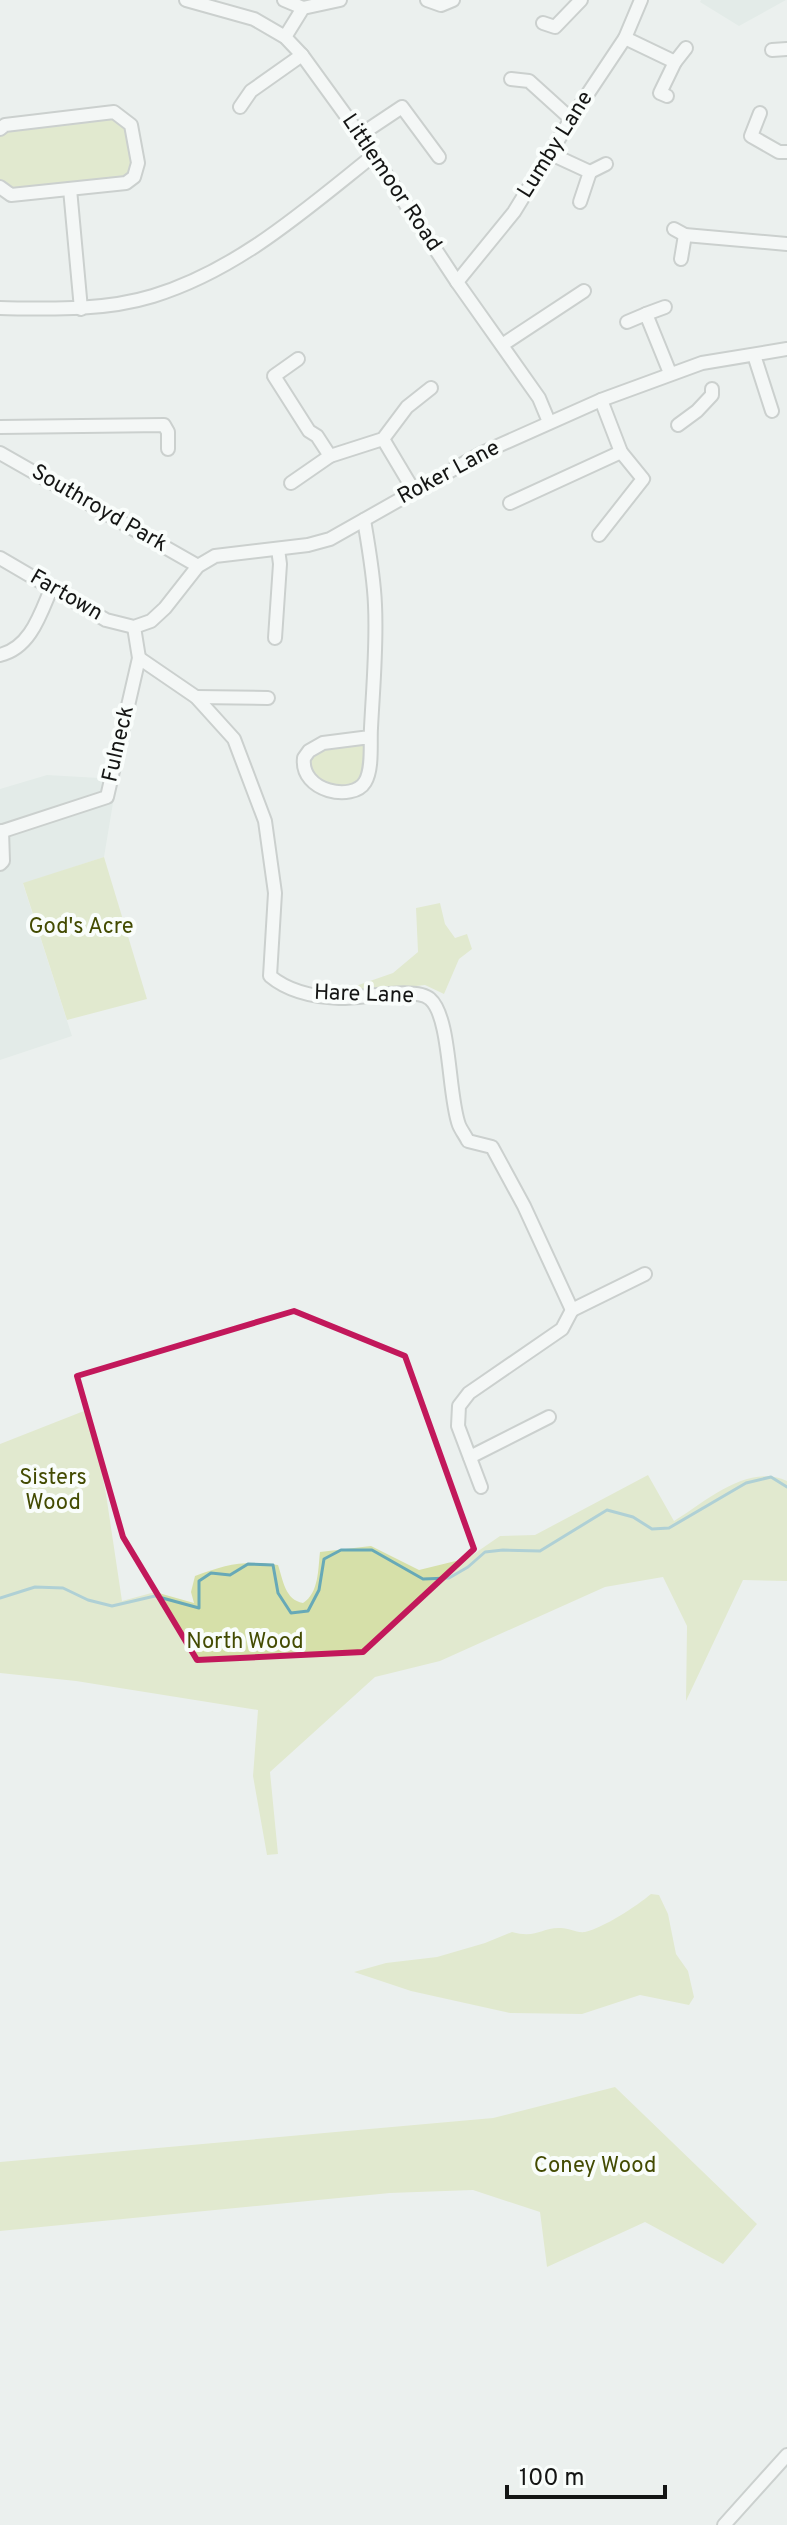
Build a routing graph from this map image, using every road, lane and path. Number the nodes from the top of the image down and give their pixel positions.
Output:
1 (186, 0) edge
2 (284, 0) edge
3 (340, 0) edge
4 (427, 0) edge
5 (453, 0) edge
6 (581, 0) edge
7 (641, 0) edge
8 (303, 8) junction
9 (553, 29) dead end
10 (285, 37) junction
11 (625, 38) junction
12 (686, 48) dead end
13 (787, 49) edge
14 (772, 50) dead end
15 (302, 55) junction
16 (675, 62) junction
17 (511, 79) dead end
18 (667, 96) dead end
19 (240, 107) dead end
20 (760, 113) dead end
21 (571, 119) junction
22 (0, 129) edge
23 (360, 135) junction
24 (787, 152) edge
25 (551, 154) junction
26 (374, 155) junction
27 (439, 157) dead end
28 (606, 164) dead end
29 (590, 172) junction
30 (0, 187) edge
31 (70, 189) junction
32 (580, 202) dead end
33 (787, 244) edge
34 (681, 259) dead end
35 (457, 282) junction
36 (584, 291) dead end
37 (665, 307) dead end
38 (0, 308) edge
39 (81, 309) junction
40 (646, 314) junction
41 (627, 322) dead end
42 (502, 345) junction
43 (787, 349) edge
44 (754, 355) junction
45 (298, 359) dead end
46 (702, 363) junction
47 (670, 373) junction
48 (431, 388) dead end
49 (601, 400) junction
50 (772, 411) dead end
51 (549, 422) junction
52 (678, 425) dead end
53 (0, 427) edge
54 (383, 439) junction
55 (168, 449) dead end
56 (621, 452) junction
57 (0, 453) edge
58 (330, 456) junction
59 (291, 483) dead end
60 (414, 491) junction
61 (510, 503) dead end
62 (364, 520) junction
63 (599, 535) dead end
64 (278, 549) junction
65 (0, 558) edge
66 (198, 566) junction
67 (51, 589) junction
68 (134, 627) junction
69 (275, 638) dead end
70 (0, 655) edge
71 (139, 658) junction
72 (196, 697) junction
73 (268, 698) dead end
74 (370, 737) junction
75 (1, 832) edge
76 (0, 864) edge
77 (645, 1274) dead end
78 (572, 1310) junction
79 (549, 1417) dead end
80 (470, 1457) junction
81 (481, 1487) dead end
82 (787, 2455) edge
83 (724, 2525) edge

1 - 10 street, Littlemoor Road
2 - 8 street
3 - 8 street
4 - 5 street
6 - 9 street
7 - 11 street, Lumby Lane
8 - 10 street
10 - 15 street, Littlemoor Road
11 - 16 street
11 - 21 street, Lumby Lane
12 - 16 street
13 - 14 street
15 - 19 street
15 - 23 street, Littlemoor Road
16 - 18 street
17 - 21 street
20 - 24 street
21 - 25 street, Lumby Lane
22 - 31 street
23 - 26 street, Littlemoor Road
23 - 27 street
25 - 29 street
25 - 35 street, Lumby Lane
26 - 35 street, Littlemoor Road
26 - 39 street
28 - 29 street
29 - 32 street
30 - 31 street
31 - 39 street
33 - 34 street
35 - 42 street, Littlemoor Road
36 - 42 street
37 - 40 street
38 - 39 street
40 - 41 street
40 - 47 street
42 - 51 street, Littlemoor Road
43 - 44 street, Roker Lane
44 - 46 street, Roker Lane
44 - 50 street
45 - 58 street
46 - 47 street, Roker Lane
46 - 52 street
47 - 49 street, Roker Lane
48 - 54 street
49 - 51 street, Roker Lane
49 - 56 street
51 - 60 street, Roker Lane
53 - 55 street
54 - 58 street
54 - 60 street
56 - 61 street
56 - 63 street
57 - 66 street, Southroyd Park
58 - 59 street
60 - 62 street, Roker Lane
62 - 64 street, Roker Lane
62 - 74 street
64 - 66 street, Roker Lane
64 - 69 street
65 - 67 street, Fartown
66 - 68 street
67 - 68 street, Fartown
67 - 70 street
68 - 71 street, Fulneck
71 - 72 street, Hare Lane
71 - 75 street, Fulneck
72 - 73 street
72 - 78 street, Hare Lane
74 - 74 street
75 - 76 street
77 - 78 street
78 - 80 street
79 - 80 street
80 - 81 street
82 - 83 street

